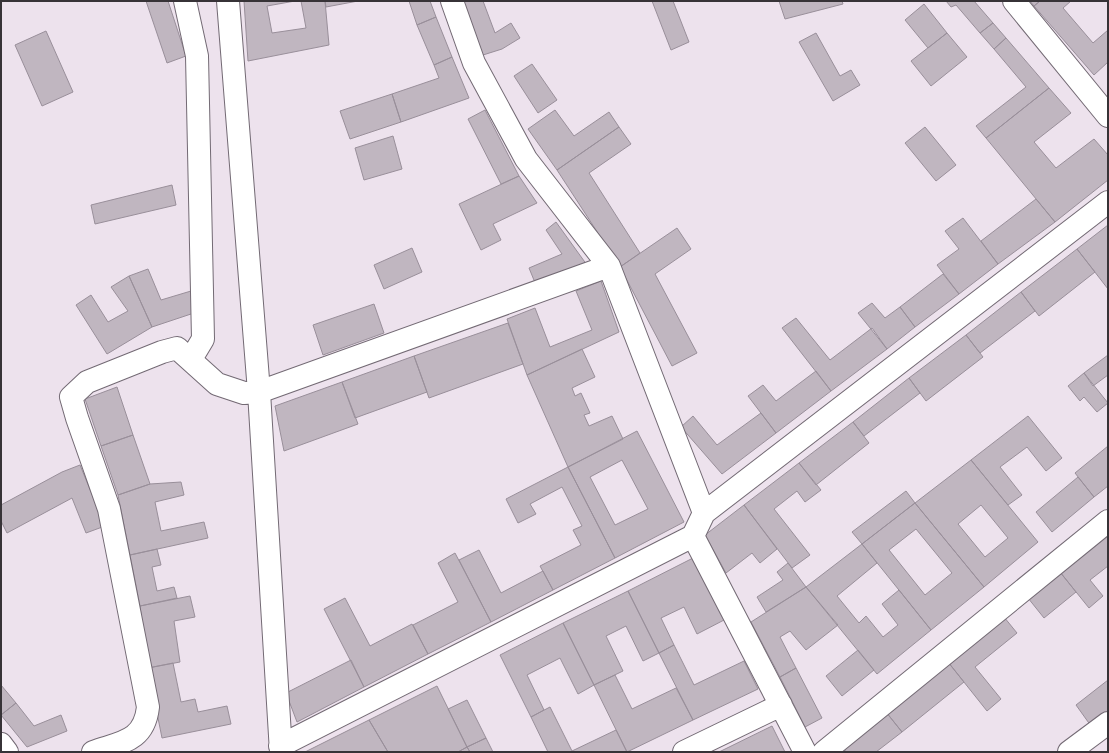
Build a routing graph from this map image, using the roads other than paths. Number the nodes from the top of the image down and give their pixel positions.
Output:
1 (185, 1) edge
2 (228, 1) edge
3 (452, 1) edge
4 (1014, 1) edge
5 (1101, 93) edge
6 (1108, 116) edge
7 (1108, 202) edge
8 (609, 266) junction
9 (191, 359) junction
10 (259, 392) junction
11 (704, 513) junction
12 (1108, 521) edge
13 (693, 536) junction
14 (781, 705) junction
15 (1108, 723) edge
16 (1, 744) edge
17 (280, 749) edge
18 (7, 752) edge
19 (94, 752) edge
20 (684, 752) edge
21 (805, 752) edge
22 (824, 752) edge
23 (1069, 752) edge

1 - 9 street
2 - 10 street
3 - 8 street
4 - 5 street
5 - 6 street
7 - 11 street
8 - 10 street
8 - 11 street
9 - 10 street
9 - 19 street
10 - 17 street
11 - 13 street
12 - 22 street
13 - 14 street
13 - 17 street
14 - 20 street
14 - 21 street
15 - 23 street
16 - 18 street

